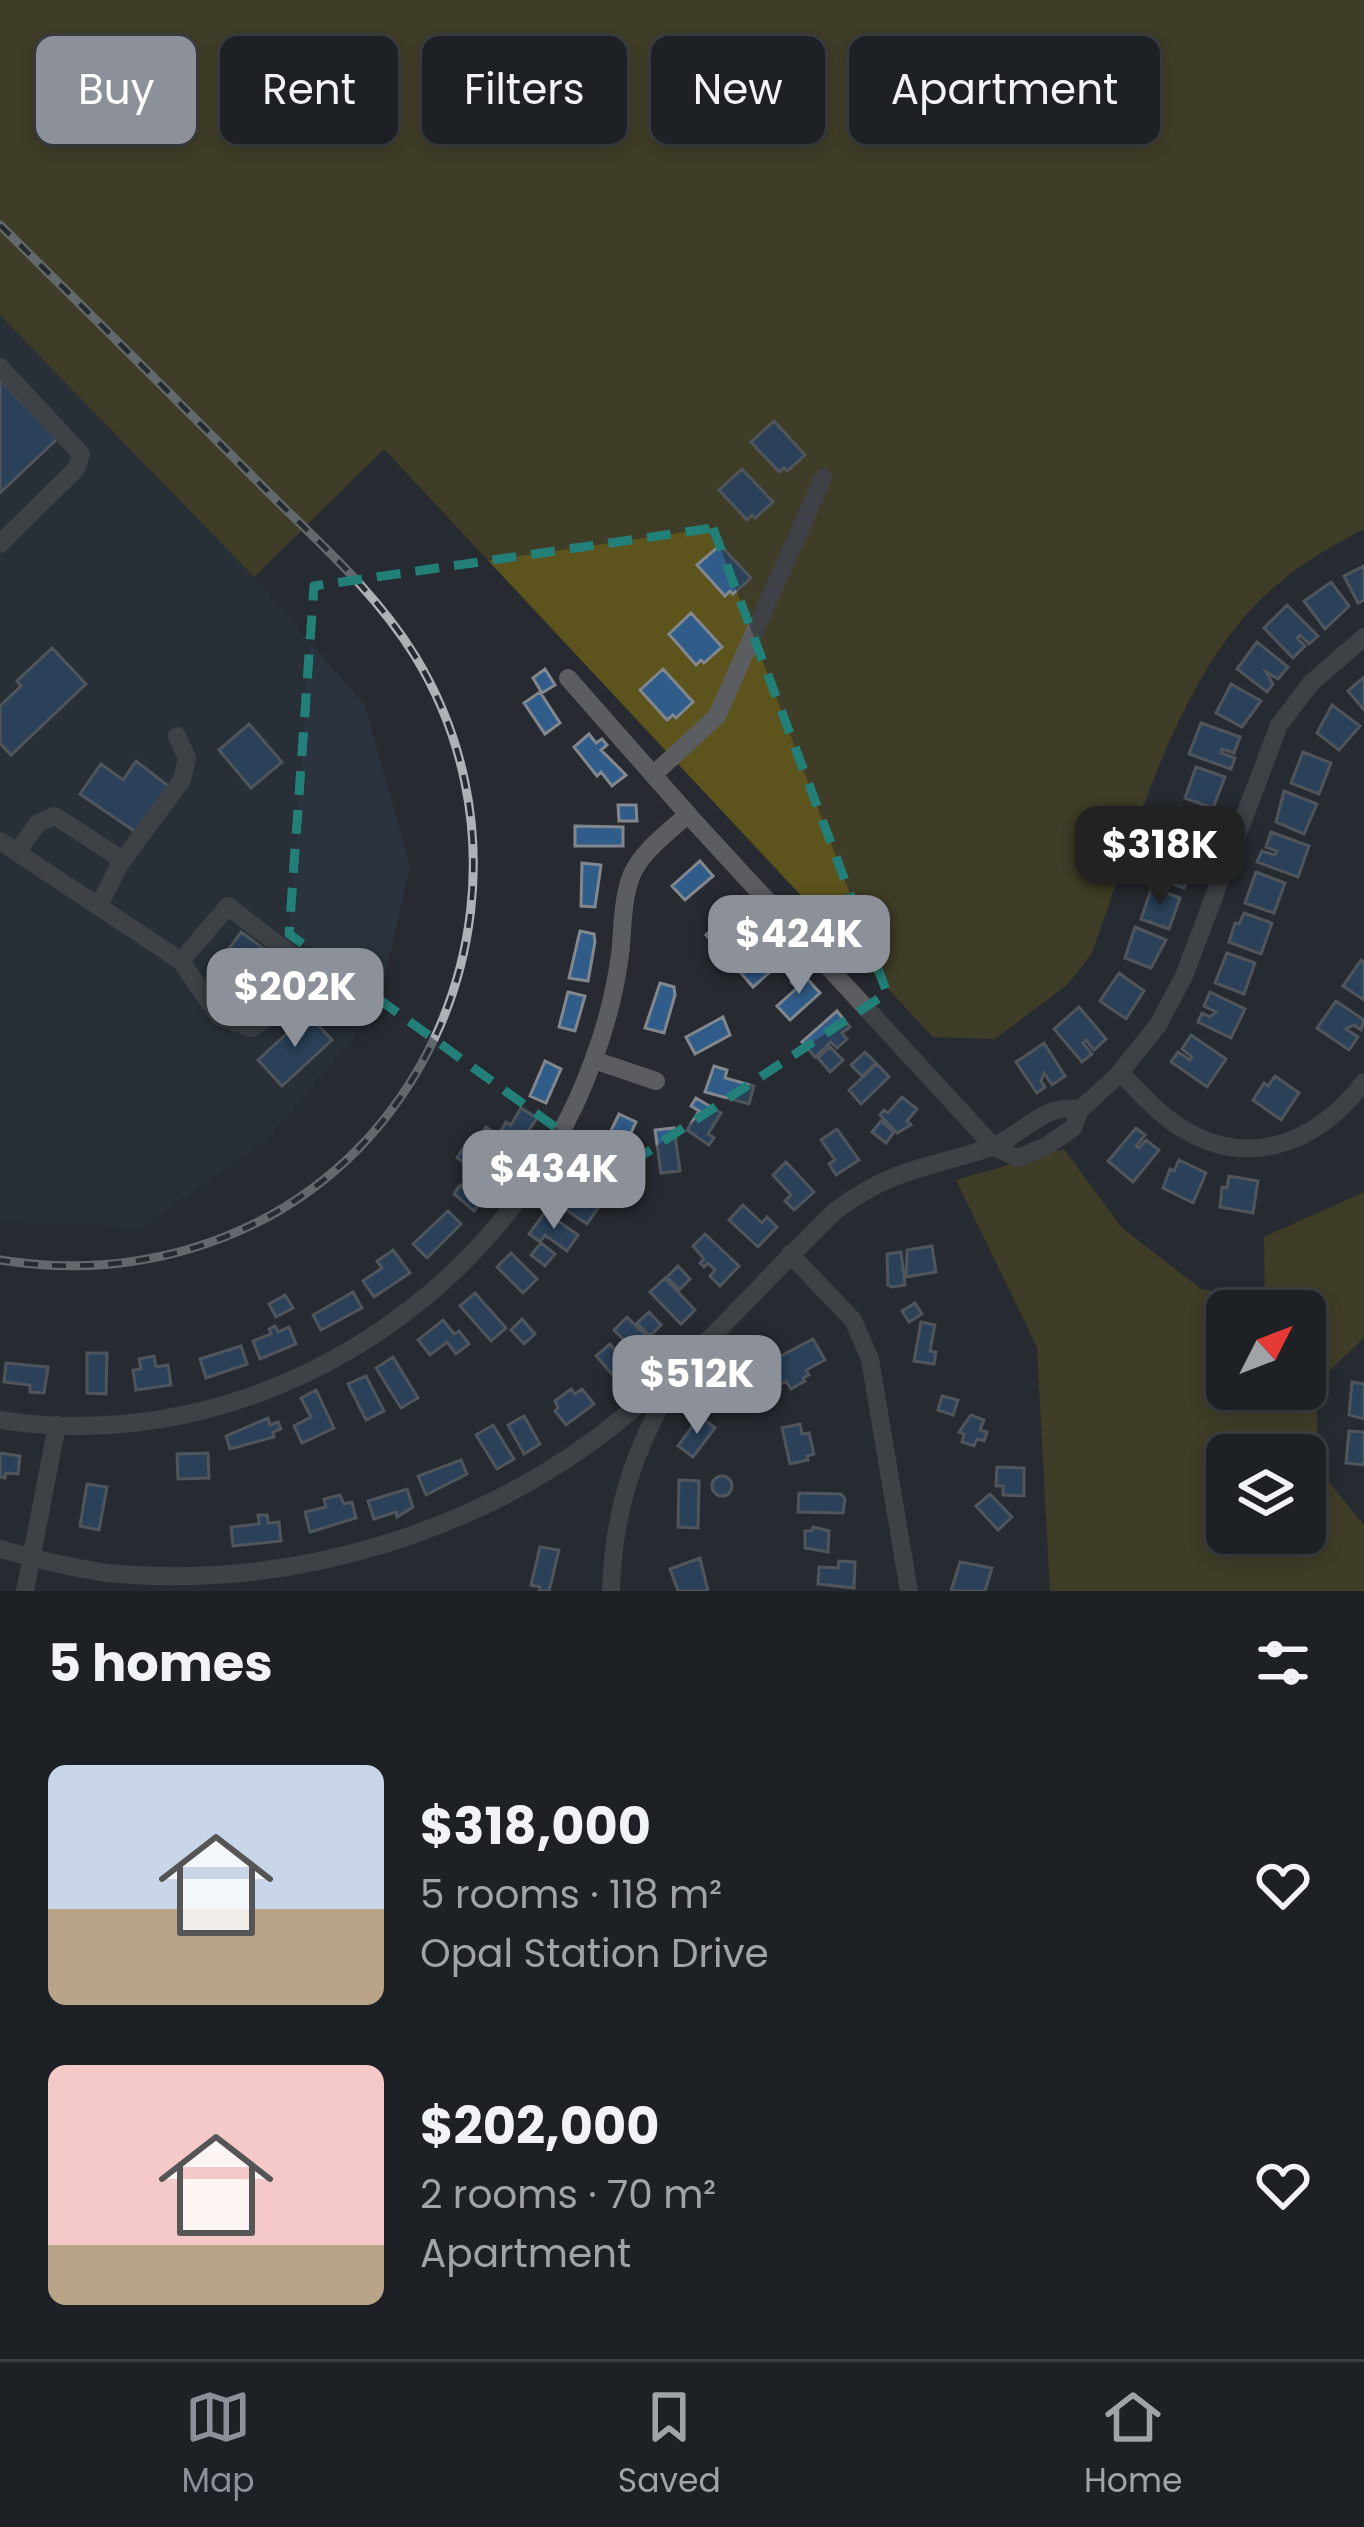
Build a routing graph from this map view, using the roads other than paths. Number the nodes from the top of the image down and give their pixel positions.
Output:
1 (0, 367) edge
2 (823, 478) dead end
3 (0, 544) edge
4 (1364, 637) edge
5 (568, 678) dead end
6 (178, 736) dead end
7 (653, 775) junction
8 (688, 814) junction
9 (9, 847) edge
10 (120, 864) junction
11 (100, 905) junction
12 (181, 961) junction
13 (594, 1060) junction
14 (1120, 1073) junction
15 (656, 1081) dead end
16 (1364, 1082) edge
17 (994, 1147) junction
18 (790, 1254) junction
19 (658, 1388) junction
20 (0, 1420) edge
21 (57, 1425) junction
22 (0, 1550) edge
23 (34, 1558) junction
24 (26, 1591) edge
25 (611, 1591) edge
26 (909, 1591) edge

1 - 3 street
2 - 7 street
4 - 14 street
5 - 7 street
6 - 10 street
7 - 8 street
8 - 13 street
8 - 17 street
9 - 10 street
9 - 11 street
10 - 11 street
11 - 12 street
12 - 12 street
13 - 15 street
13 - 21 street
14 - 16 street
14 - 17 street
17 - 18 street
18 - 19 street
18 - 26 street
19 - 23 street
19 - 25 street
20 - 21 street
21 - 23 street
22 - 23 street
23 - 24 street

